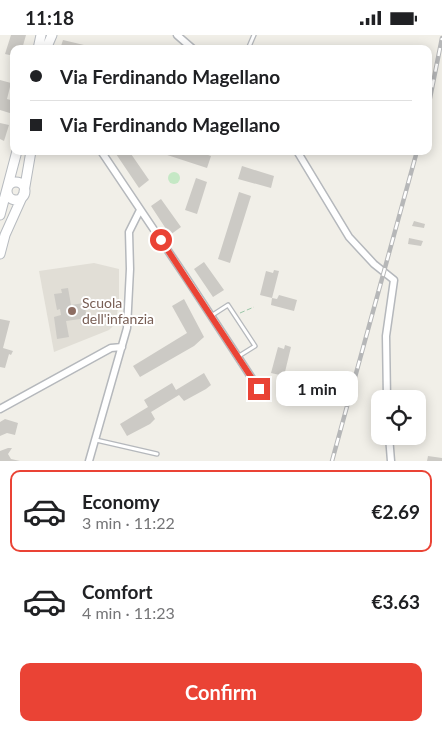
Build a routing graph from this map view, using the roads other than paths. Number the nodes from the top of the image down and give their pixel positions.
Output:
1 (177, 35) edge
2 (188, 45) edge
3 (16, 155) edge
4 (30, 155) edge
5 (104, 155) edge
6 (299, 155) edge
7 (4, 189) edge
8 (24, 194) junction
9 (140, 210) junction
10 (0, 215) edge
11 (0, 253) edge
12 (211, 316) junction
13 (122, 347) junction
14 (238, 357) junction
15 (259, 389) dead end
16 (387, 390) edge
17 (0, 409) edge
18 (96, 440) junction
19 (390, 445) edge
20 (156, 454) dead end
21 (90, 461) edge
22 (391, 461) edge

1 - 2 street
3 - 7 main road
4 - 8 main road
5 - 9 street
6 - 16 street
7 - 8 main road
7 - 10 main road
8 - 11 main road
9 - 12 street
9 - 13 street
12 - 14 street
12 - 14 lane
13 - 17 street
13 - 18 street
14 - 15 street
18 - 20 lane
18 - 21 street
19 - 22 street

